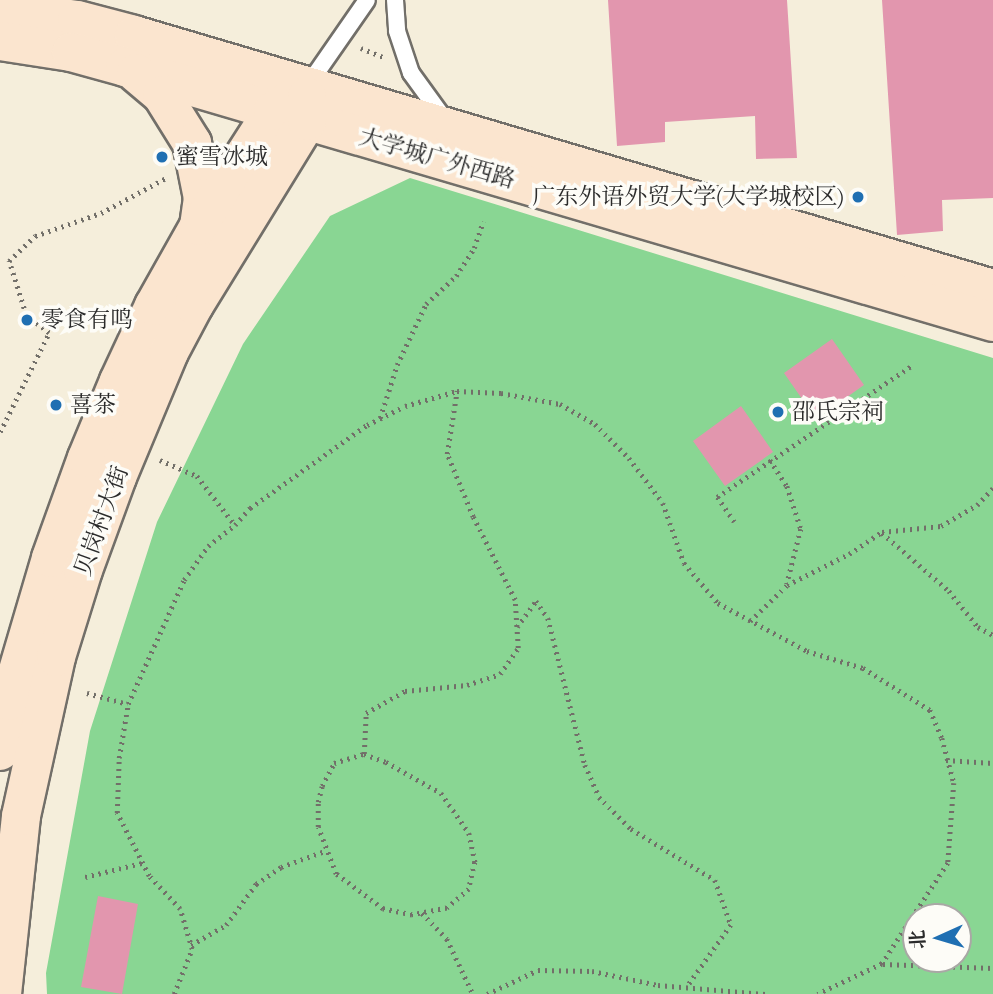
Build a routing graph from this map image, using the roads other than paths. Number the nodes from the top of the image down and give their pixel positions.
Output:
1 (367, 0) edge
2 (395, 0) edge
3 (0, 9) edge
4 (0, 41) edge
5 (125, 67) junction
6 (296, 106) junction
7 (474, 136) junction
8 (199, 226) junction
9 (993, 289) edge
10 (993, 322) edge
11 (0, 751) edge
12 (2, 994) edge

1 - 6 lane, 贝岗村大街
2 - 7 lane
3 - 6 main road, 大学城广外西路
4 - 5 main road, 大学城广外西路
5 - 6 main road, 大学城广外西路
5 - 8 main road
6 - 7 main road, 大学城广外西路
6 - 8 main road, 贝岗村大街
6 - 10 main road, 大学城广外西路
6 - 12 main road, 贝岗村大街
7 - 9 main road, 大学城广外西路
8 - 11 main road, 贝岗村大街

